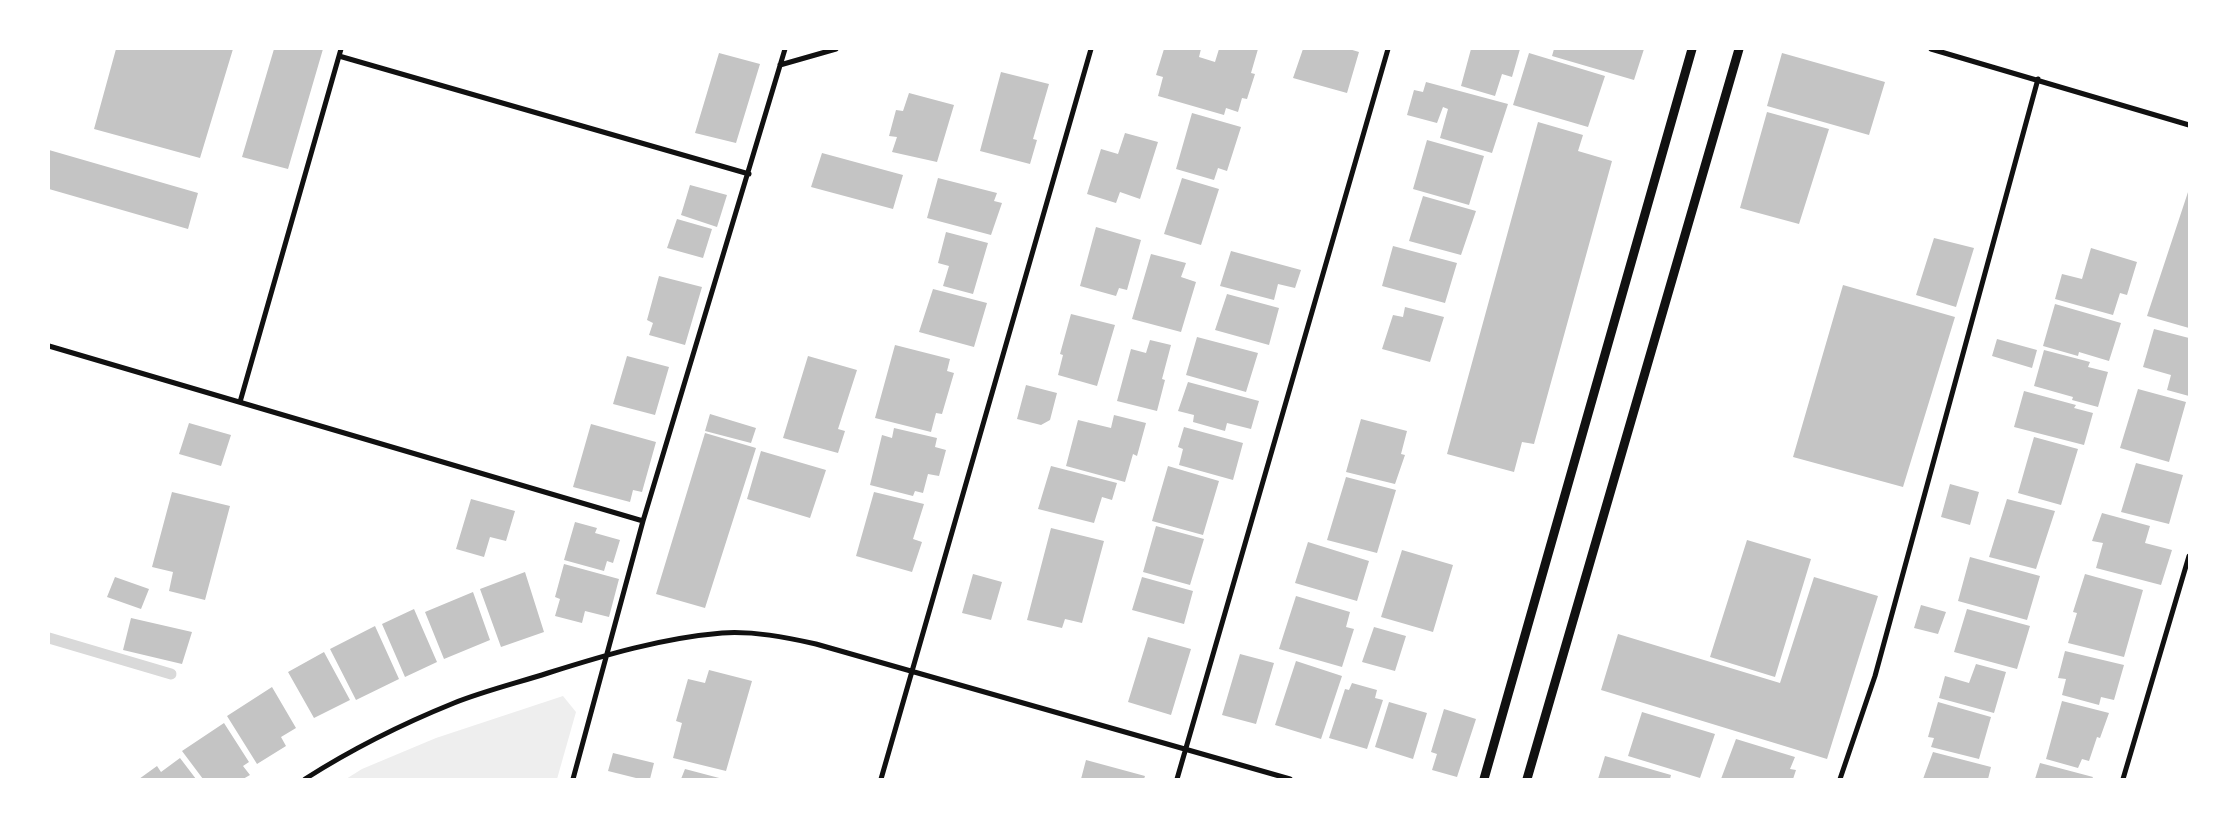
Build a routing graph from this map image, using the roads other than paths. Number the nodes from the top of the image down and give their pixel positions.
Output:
1 (341, 49) edge
2 (785, 49) edge
3 (836, 49) edge
4 (1091, 49) edge
5 (1388, 49) edge
6 (1692, 49) edge
7 (1739, 49) edge
8 (1931, 49) edge
9 (339, 56) junction
10 (780, 65) junction
11 (2038, 79) junction
12 (2189, 125) edge
13 (749, 174) junction
14 (49, 346) edge
15 (240, 402) junction
16 (643, 521) junction
17 (2189, 556) edge
18 (608, 654) junction
19 (914, 672) junction
20 (1186, 750) junction
21 (305, 779) edge
22 (573, 779) edge
23 (882, 779) edge
24 (1177, 779) edge
25 (1290, 779) edge
26 (1484, 779) edge
27 (1527, 779) edge
28 (1840, 779) edge
29 (2122, 779) edge

1 - 9 street
2 - 10 street
3 - 10 street
4 - 19 street
5 - 20 street
6 - 26 street
7 - 27 street
8 - 11 street
9 - 13 street
9 - 15 street
10 - 13 street
11 - 12 street
11 - 28 street
13 - 16 street
14 - 15 street
15 - 16 street
16 - 18 street
17 - 29 street
18 - 19 street
18 - 21 street
18 - 22 street
19 - 20 street
19 - 23 street
20 - 24 street
20 - 25 street

